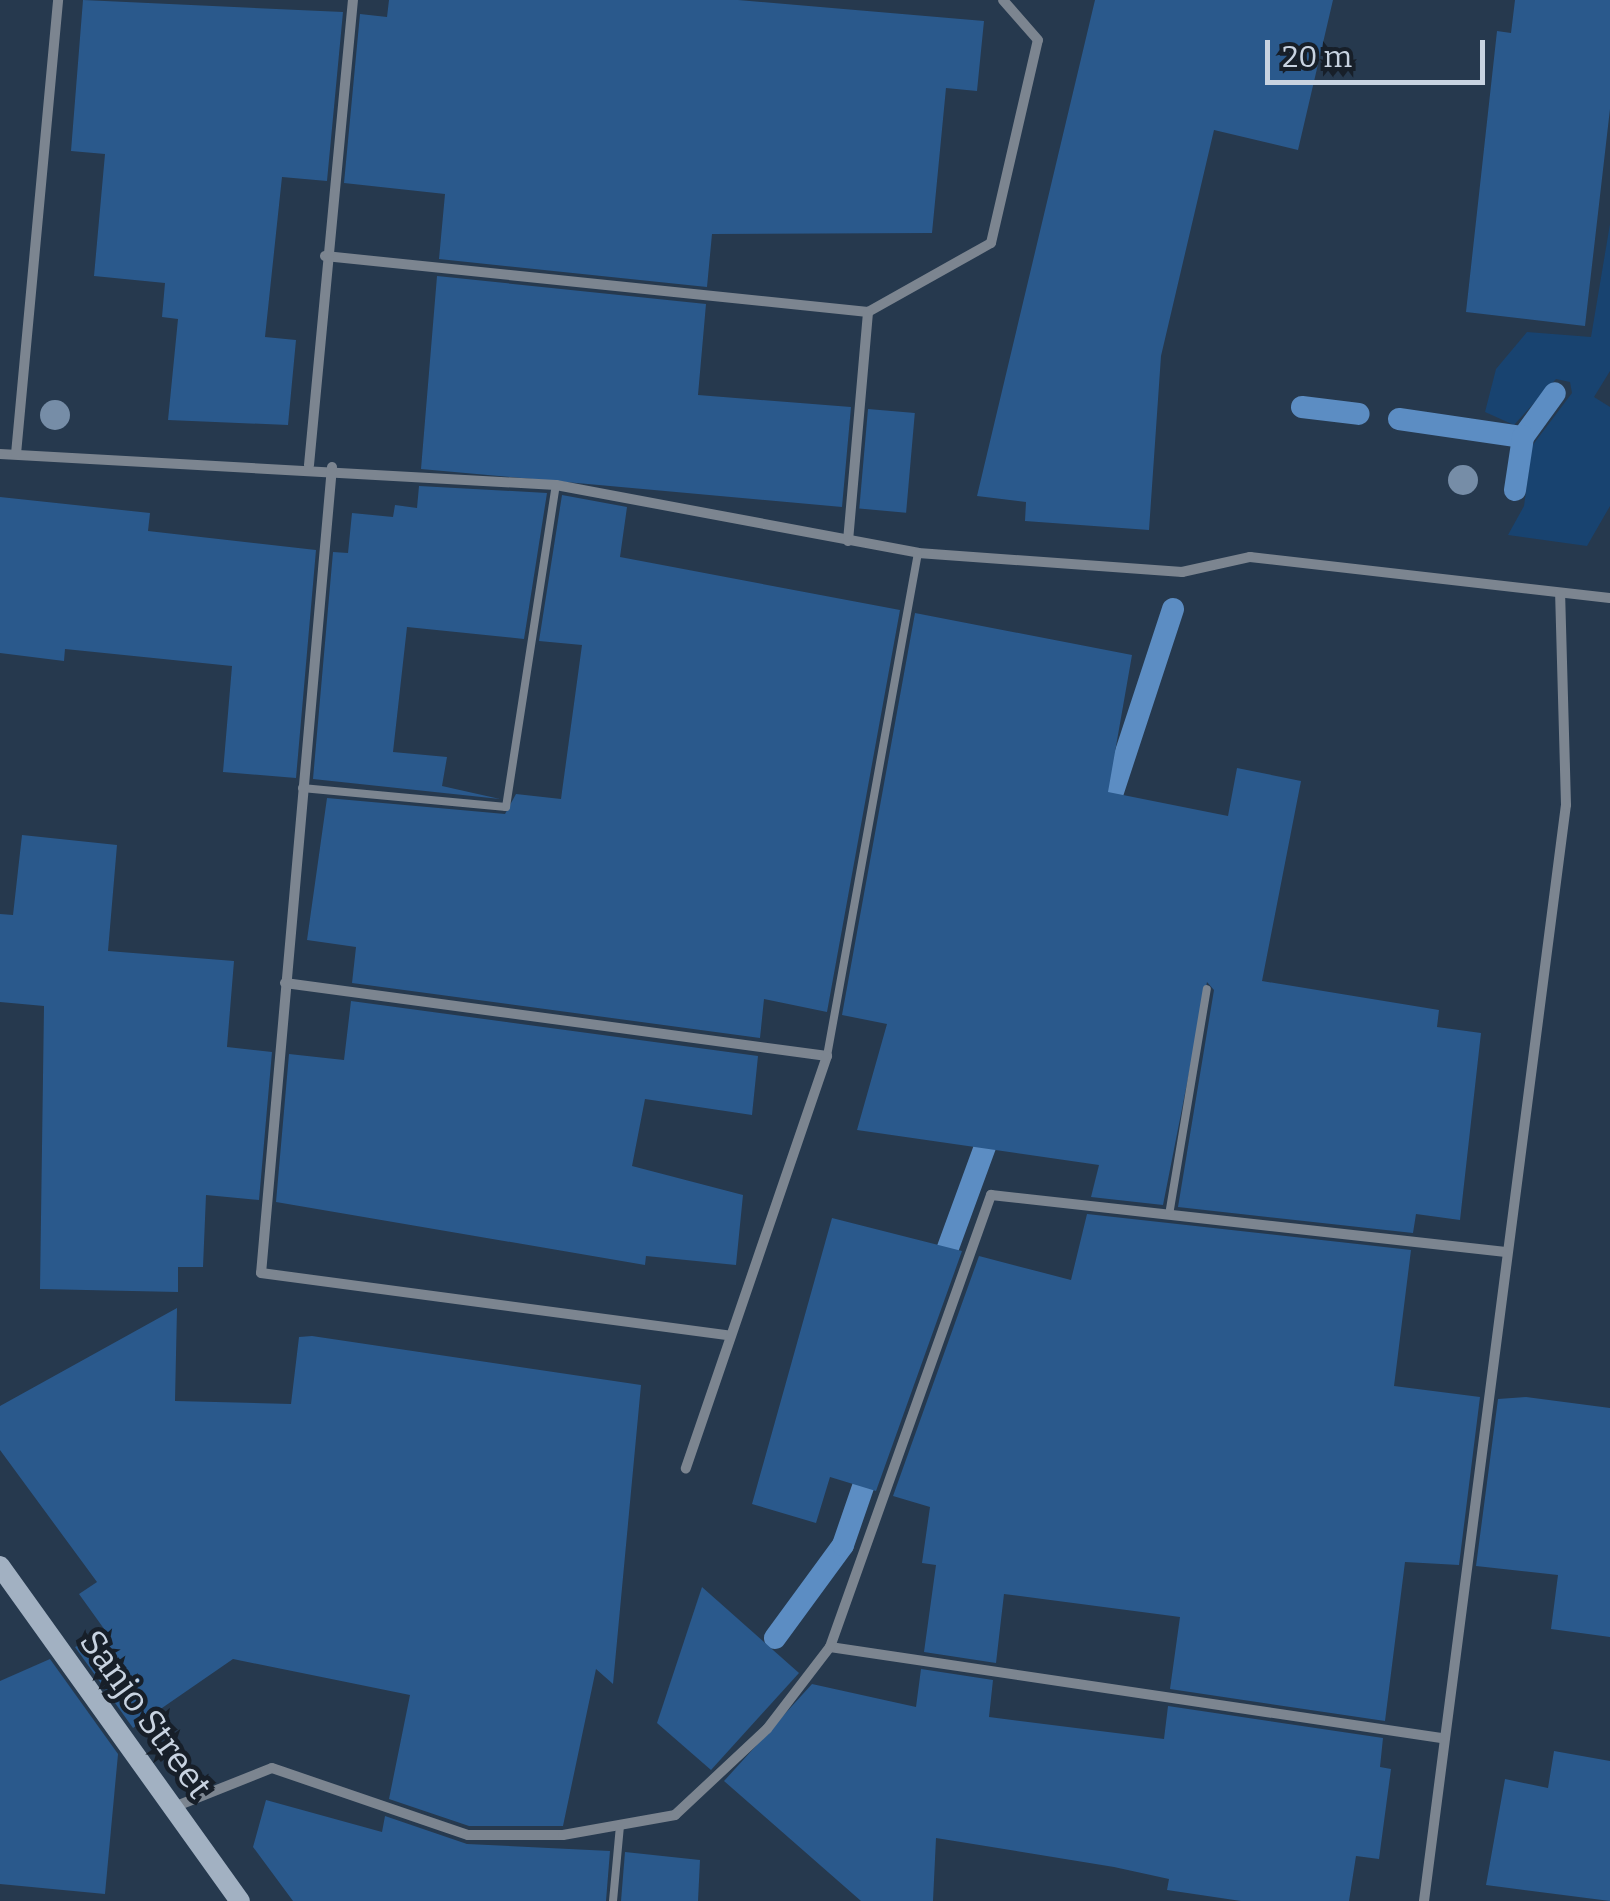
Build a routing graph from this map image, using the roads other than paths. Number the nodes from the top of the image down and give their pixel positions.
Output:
1 (58, 0) edge
2 (353, 0) edge
3 (1002, 0) edge
4 (325, 256) junction
5 (868, 312) junction
6 (0, 454) edge
7 (16, 454) junction
8 (309, 466) junction
9 (332, 467) junction
10 (556, 485) junction
11 (848, 540) junction
12 (918, 553) junction
13 (1560, 593) junction
14 (1609, 595) edge
15 (302, 788) junction
16 (285, 983) junction
17 (1207, 990) dead end
18 (828, 1056) junction
19 (1169, 1215) junction
20 (1506, 1252) junction
21 (727, 1336) junction
22 (686, 1468) dead end
23 (0, 1566) edge
24 (830, 1647) junction
25 (1441, 1738) junction
26 (173, 1808) junction
27 (620, 1825) junction
28 (240, 1901) edge
29 (613, 1901) edge
30 (1424, 1901) edge

1 - 7 street
2 - 4 street
3 - 5 street
4 - 5 street
4 - 8 street
5 - 11 street
6 - 7 street
7 - 8 street
8 - 9 street
9 - 10 street
9 - 15 street
10 - 11 street
10 - 15 lane
11 - 12 street
12 - 13 street
12 - 18 lane
13 - 14 street
13 - 20 street
15 - 16 street
16 - 18 street
16 - 21 street
17 - 19 lane
18 - 21 street
19 - 20 street
19 - 24 street
20 - 25 street
21 - 22 street
23 - 26 main road, Sanjo Street
24 - 25 street
24 - 27 street
25 - 30 street
26 - 27 street
26 - 28 main road, Sanjo Street
27 - 29 lane

